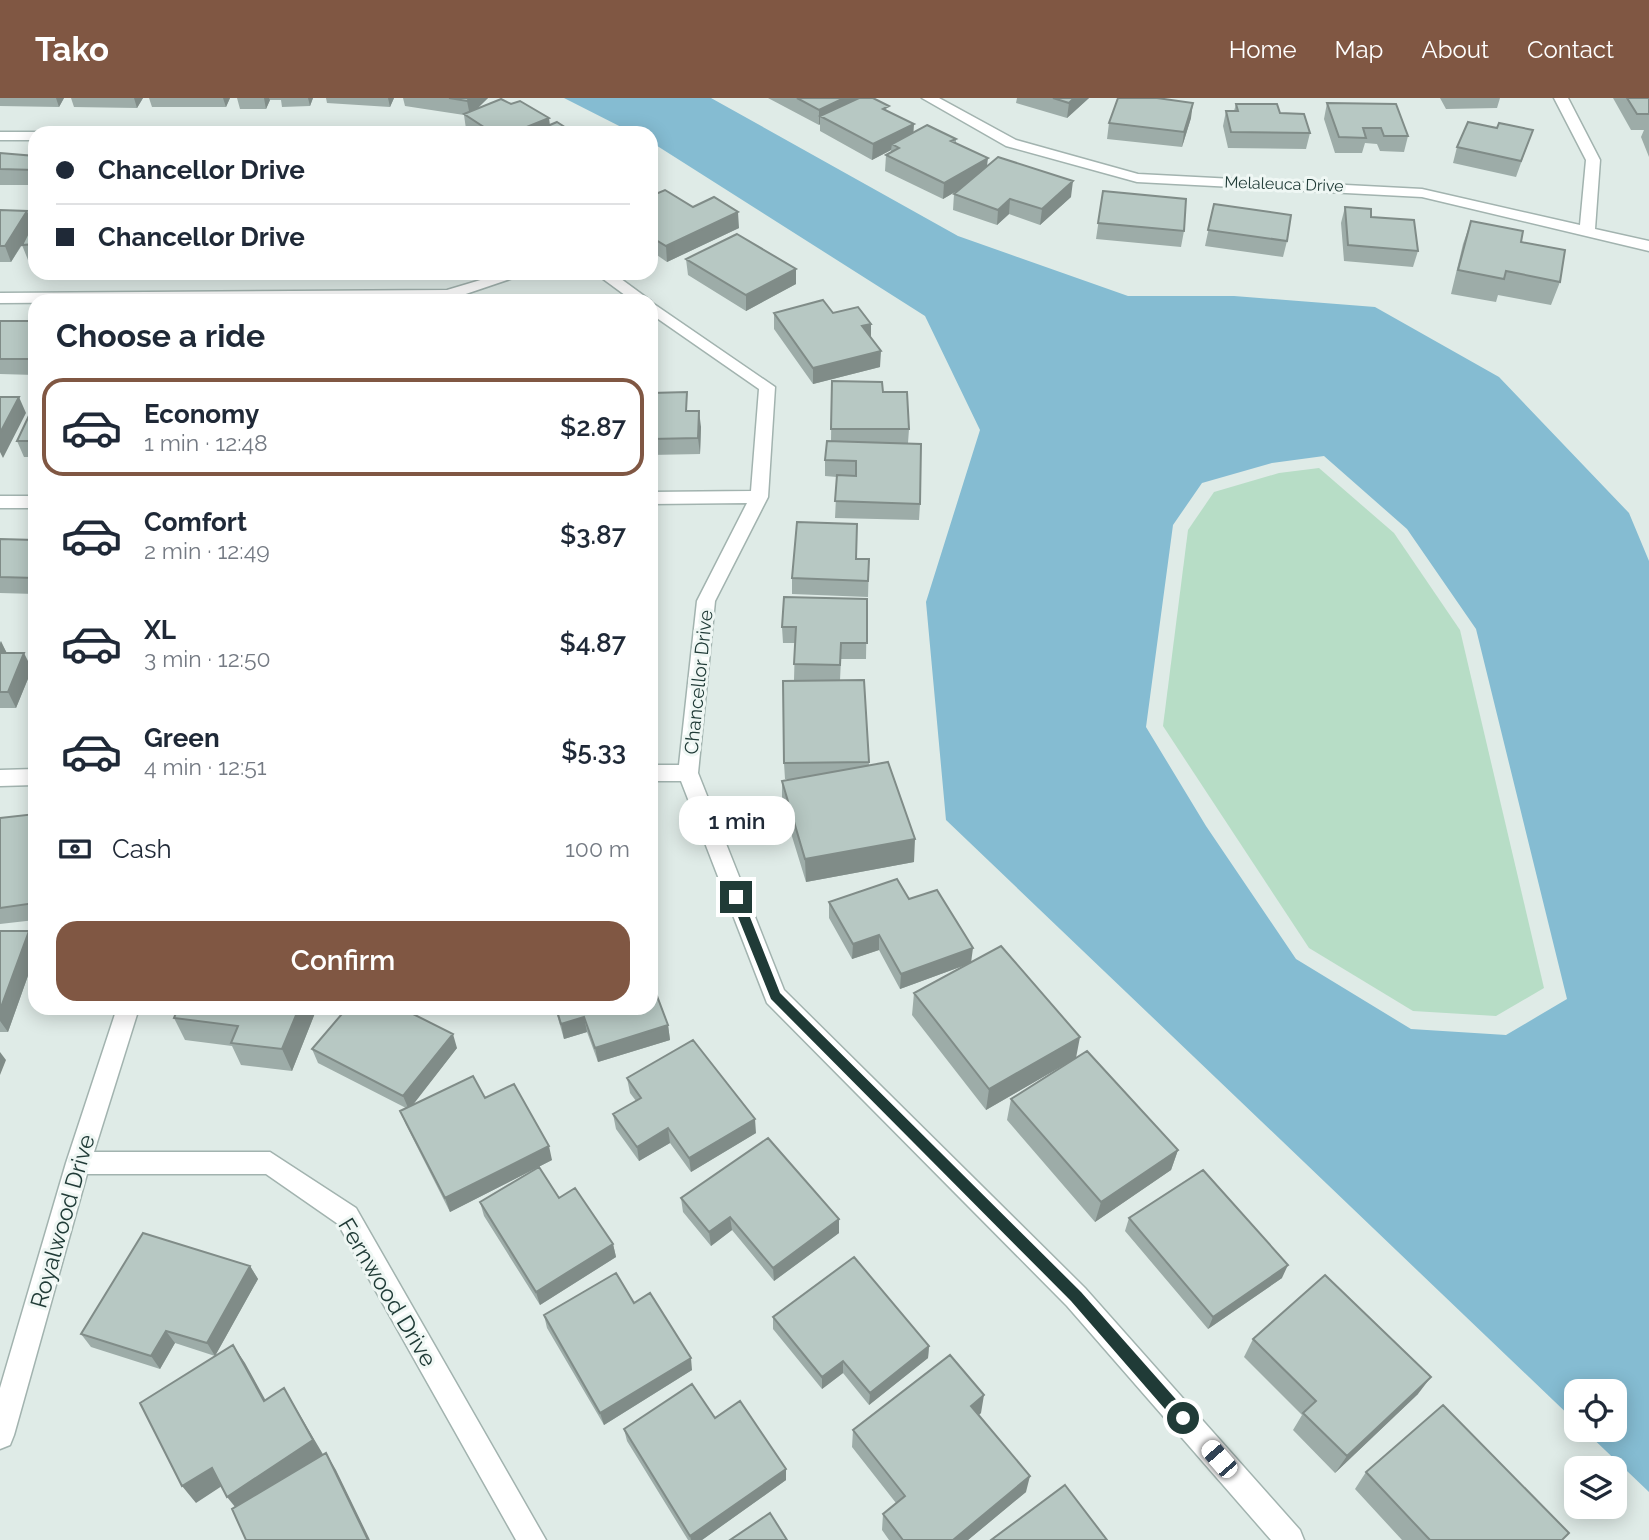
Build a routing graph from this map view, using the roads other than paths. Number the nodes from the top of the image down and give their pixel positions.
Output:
1 (929, 98) edge
2 (1561, 98) edge
3 (0, 136) edge
4 (28, 136) edge
5 (1587, 232) junction
6 (1649, 246) edge
7 (497, 280) edge
8 (613, 280) edge
9 (451, 294) edge
10 (633, 294) edge
11 (0, 298) edge
12 (28, 298) edge
13 (658, 311) edge
14 (759, 497) junction
15 (658, 498) edge
16 (0, 502) edge
17 (28, 502) edge
18 (658, 773) edge
19 (688, 773) junction
20 (28, 777) edge
21 (0, 778) edge
22 (126, 1015) edge
23 (78, 1163) junction
24 (0, 1435) edge
25 (532, 1540) edge
26 (1290, 1540) edge

1 - 5 street, Melaleuca Drive
2 - 5 street
3 - 4 street
5 - 6 street, Melaleuca Drive
7 - 9 street
8 - 10 street
11 - 12 street
13 - 14 street, Chancellor Drive
14 - 15 street
14 - 19 street, Chancellor Drive
16 - 17 street
18 - 19 street
19 - 26 street, Chancellor Drive
20 - 21 street
22 - 23 street, Royalwood Drive
23 - 24 street, Royalwood Drive
23 - 25 street, Fernwood Drive

